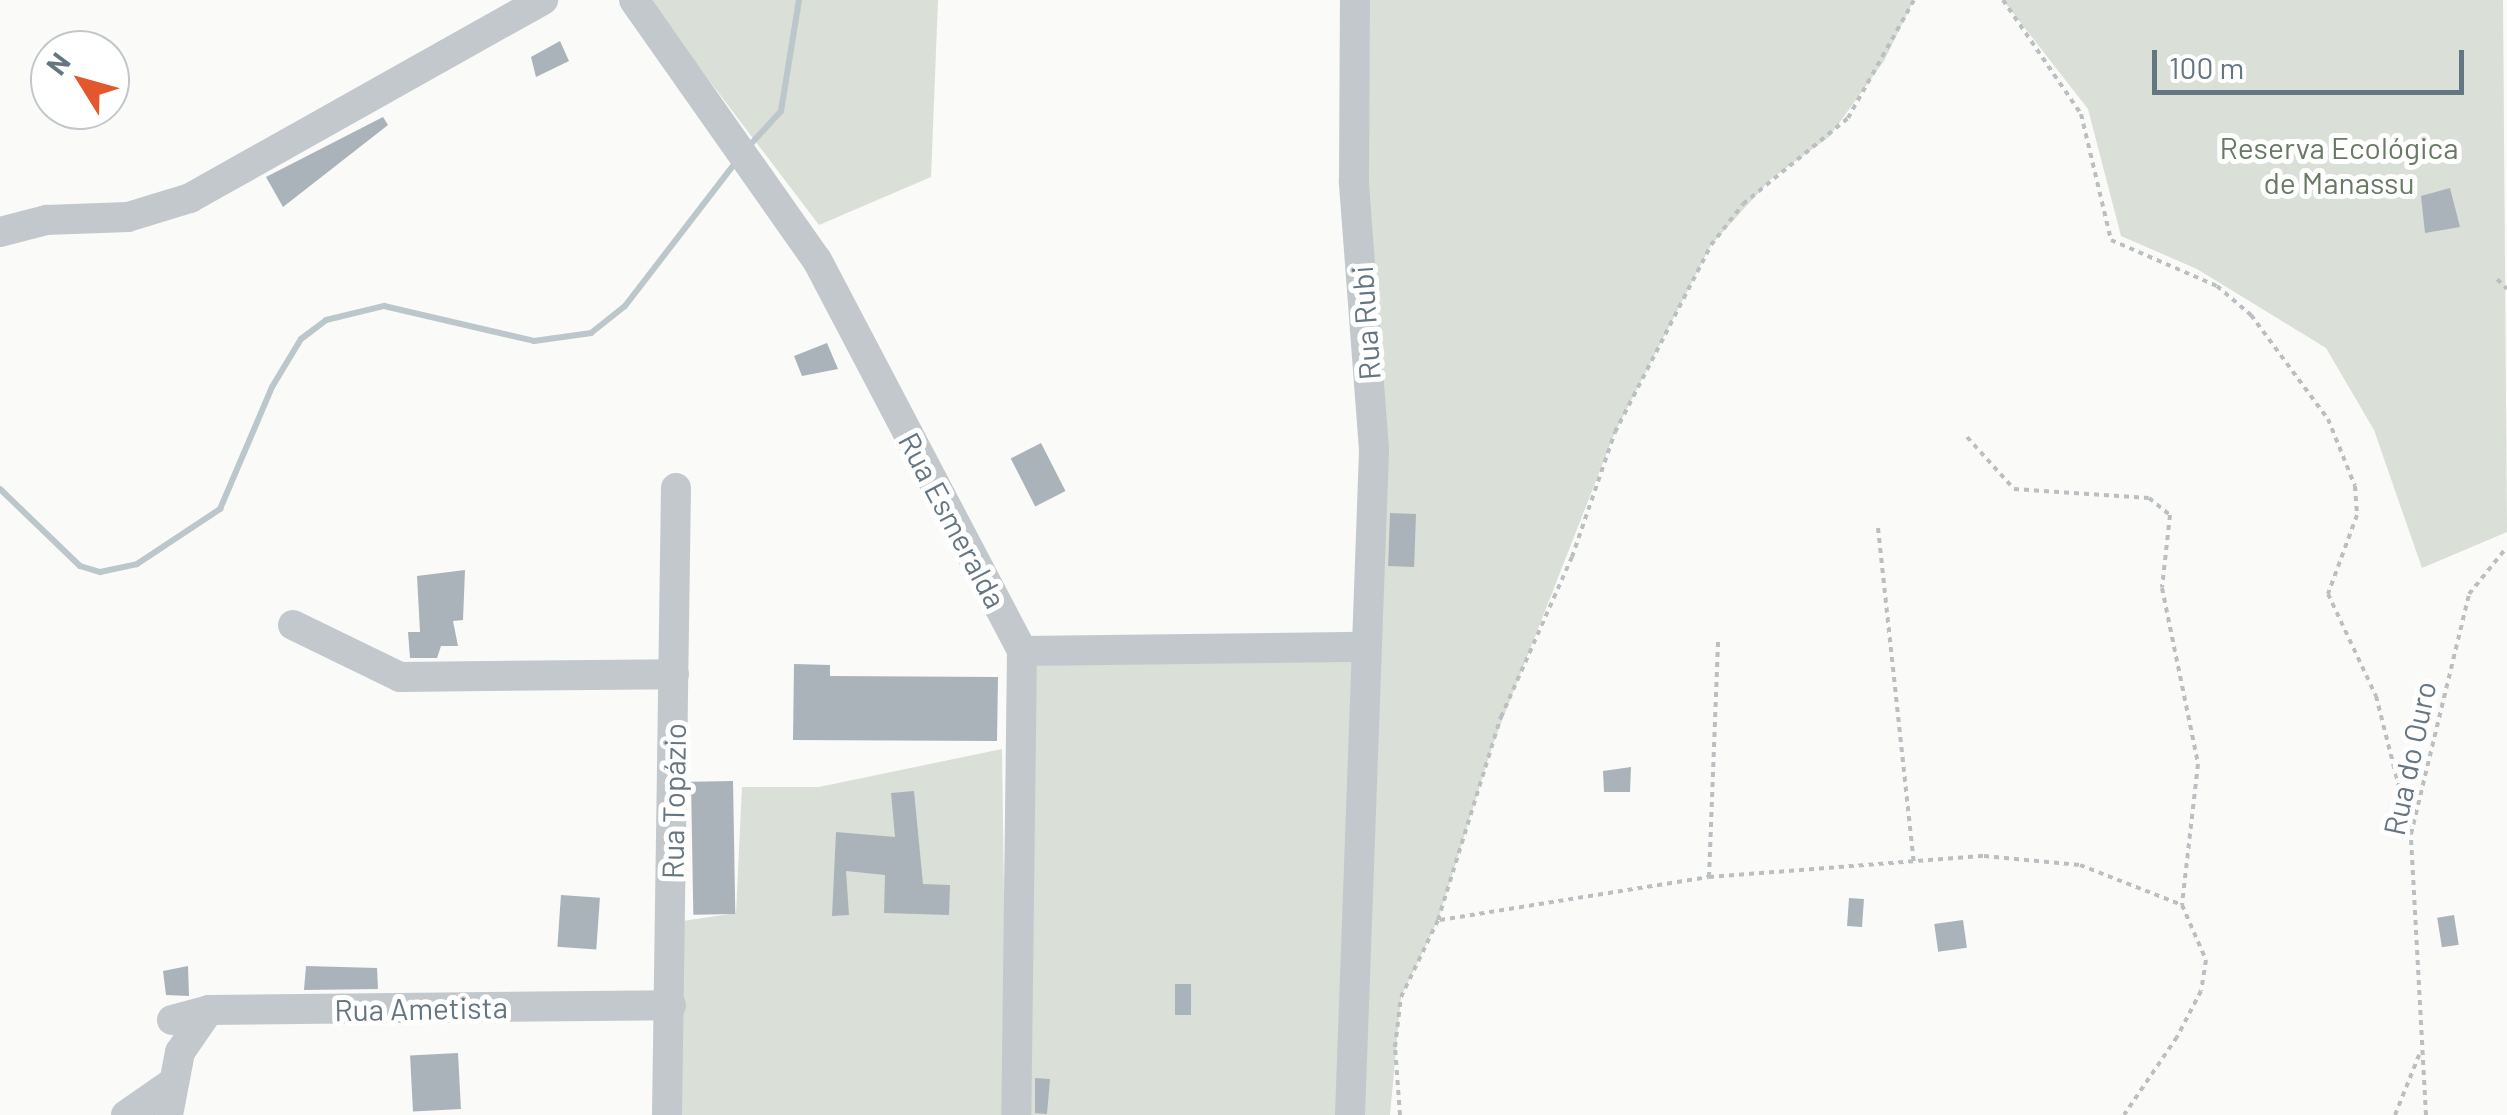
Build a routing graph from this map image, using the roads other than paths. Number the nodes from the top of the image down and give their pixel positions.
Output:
1 (542, 0) edge
2 (634, 0) edge
3 (1355, 0) edge
4 (0, 232) edge
5 (676, 488) dead end
6 (293, 625) dead end
7 (1364, 647) junction
8 (1022, 651) junction
9 (674, 674) junction
10 (671, 1005) junction
11 (210, 1010) junction
12 (172, 1020) dead end
13 (172, 1083) junction
14 (126, 1115) edge
15 (168, 1115) edge
16 (666, 1115) edge
17 (1016, 1115) edge
18 (1350, 1115) edge

1 - 4 street
2 - 8 street, Rua Esmeralda
3 - 7 street, Rua Rubi
5 - 9 street, Rua Topázio
6 - 9 street
7 - 8 street
7 - 18 street, Rua Rubi
8 - 17 street, Rua Esmeralda
9 - 10 street, Rua Topázio
10 - 11 street, Rua Ametista
10 - 16 street, Rua Topázio
11 - 12 street, Rua Ametista
11 - 13 street
13 - 14 street
13 - 15 street

